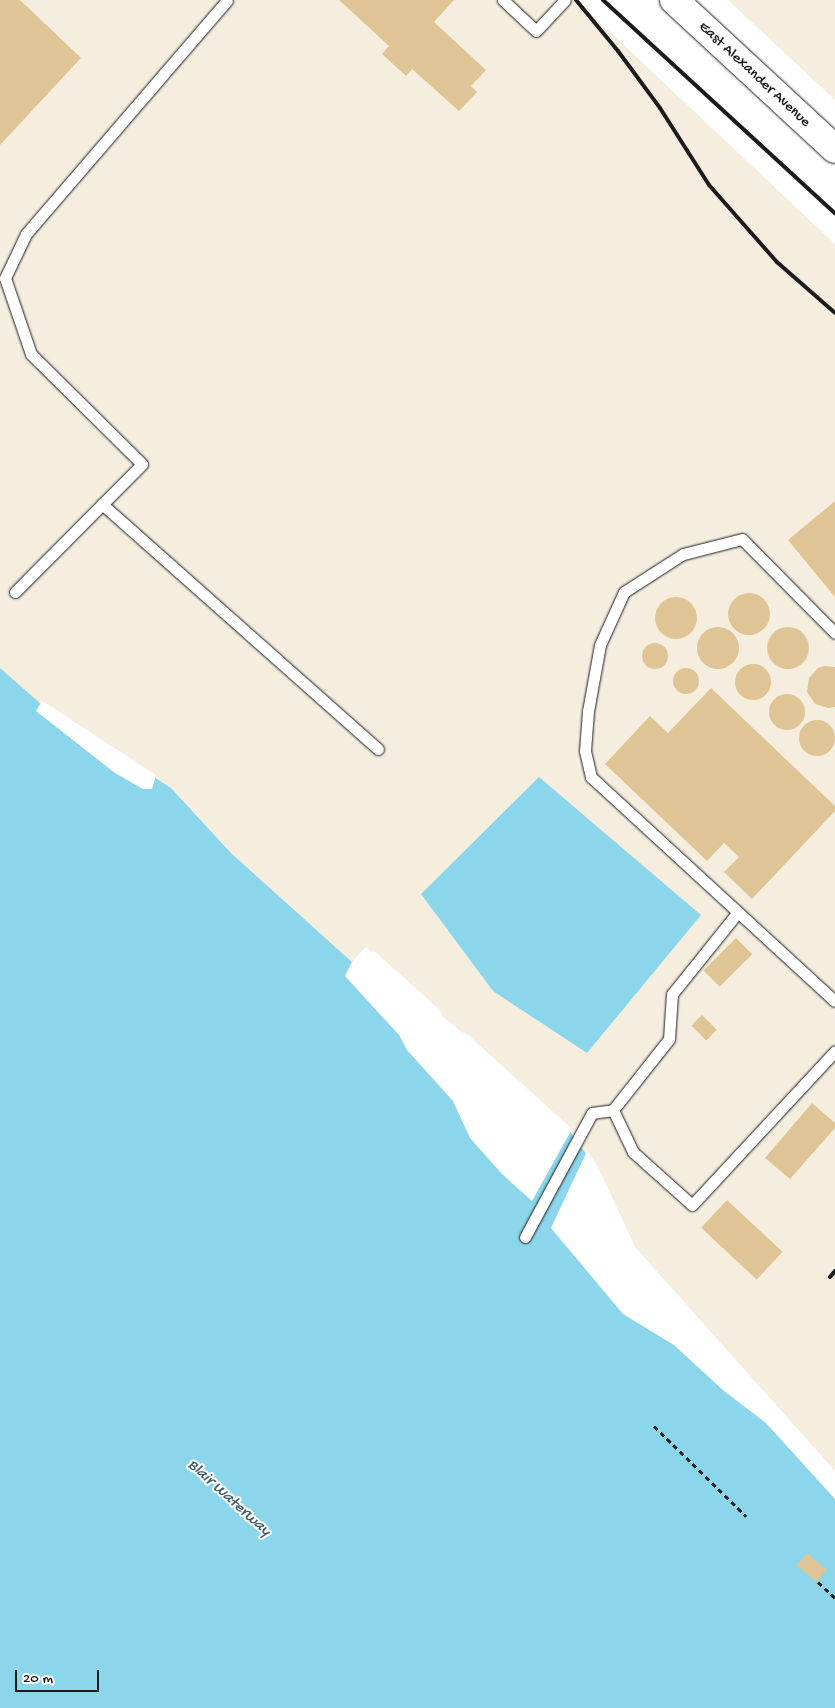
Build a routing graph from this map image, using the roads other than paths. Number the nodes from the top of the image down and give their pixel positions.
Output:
1 (227, 0) edge
2 (503, 0) edge
3 (565, 0) edge
4 (674, 0) edge
5 (835, 149) edge
6 (102, 504) junction
7 (15, 592) dead end
8 (835, 633) edge
9 (378, 749) dead end
10 (738, 912) junction
11 (835, 1001) edge
12 (835, 1051) edge
13 (613, 1110) junction
14 (525, 1237) dead end

1 - 6 lane
2 - 3 lane
4 - 5 street, East Alexander Avenue
6 - 7 lane
6 - 9 lane
8 - 10 lane
10 - 11 lane
10 - 13 lane
12 - 13 lane
13 - 14 lane

